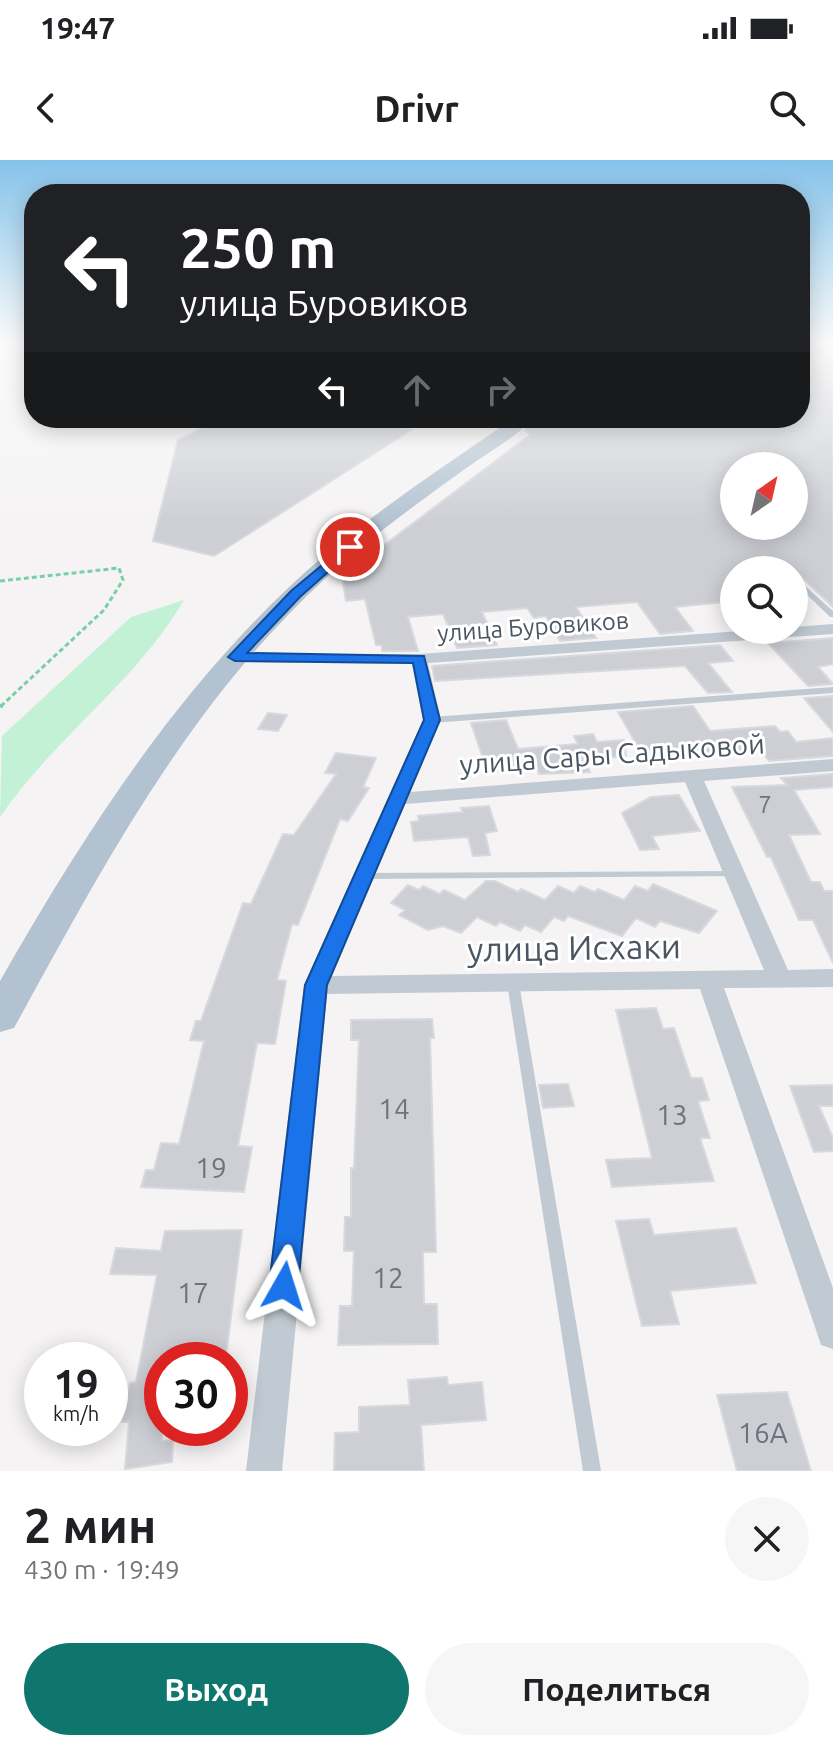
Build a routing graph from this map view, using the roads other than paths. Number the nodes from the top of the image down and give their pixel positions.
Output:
1 (511, 428) edge
2 (808, 591) edge
3 (833, 615) edge
4 (833, 629) edge
5 (235, 657) junction
6 (419, 659) junction
7 (833, 690) edge
8 (432, 720) junction
9 (833, 765) edge
10 (692, 776) junction
11 (396, 799) junction
12 (735, 874) junction
13 (365, 876) junction
14 (833, 978) edge
15 (780, 979) junction
16 (709, 981) junction
17 (513, 983) junction
18 (316, 985) junction
19 (0, 1017) edge
20 (833, 1333) edge
21 (264, 1471) edge
22 (592, 1471) edge

1 - 5 main road
2 - 3 lane
4 - 6 street, улица Буровиков
5 - 6 street, улица Буровиков
5 - 19 main road
6 - 8 street
7 - 8 lane
8 - 11 street
9 - 10 street, улица Сары Садыковой
10 - 11 street, улица Сары Садыковой
10 - 12 street
11 - 13 street
12 - 13 lane
12 - 15 street
13 - 18 street
14 - 15 street, улица Исхаки
15 - 16 street, улица Исхаки
16 - 17 street, улица Исхаки
16 - 20 street
17 - 18 street, улица Исхаки
17 - 22 lane
18 - 21 street

